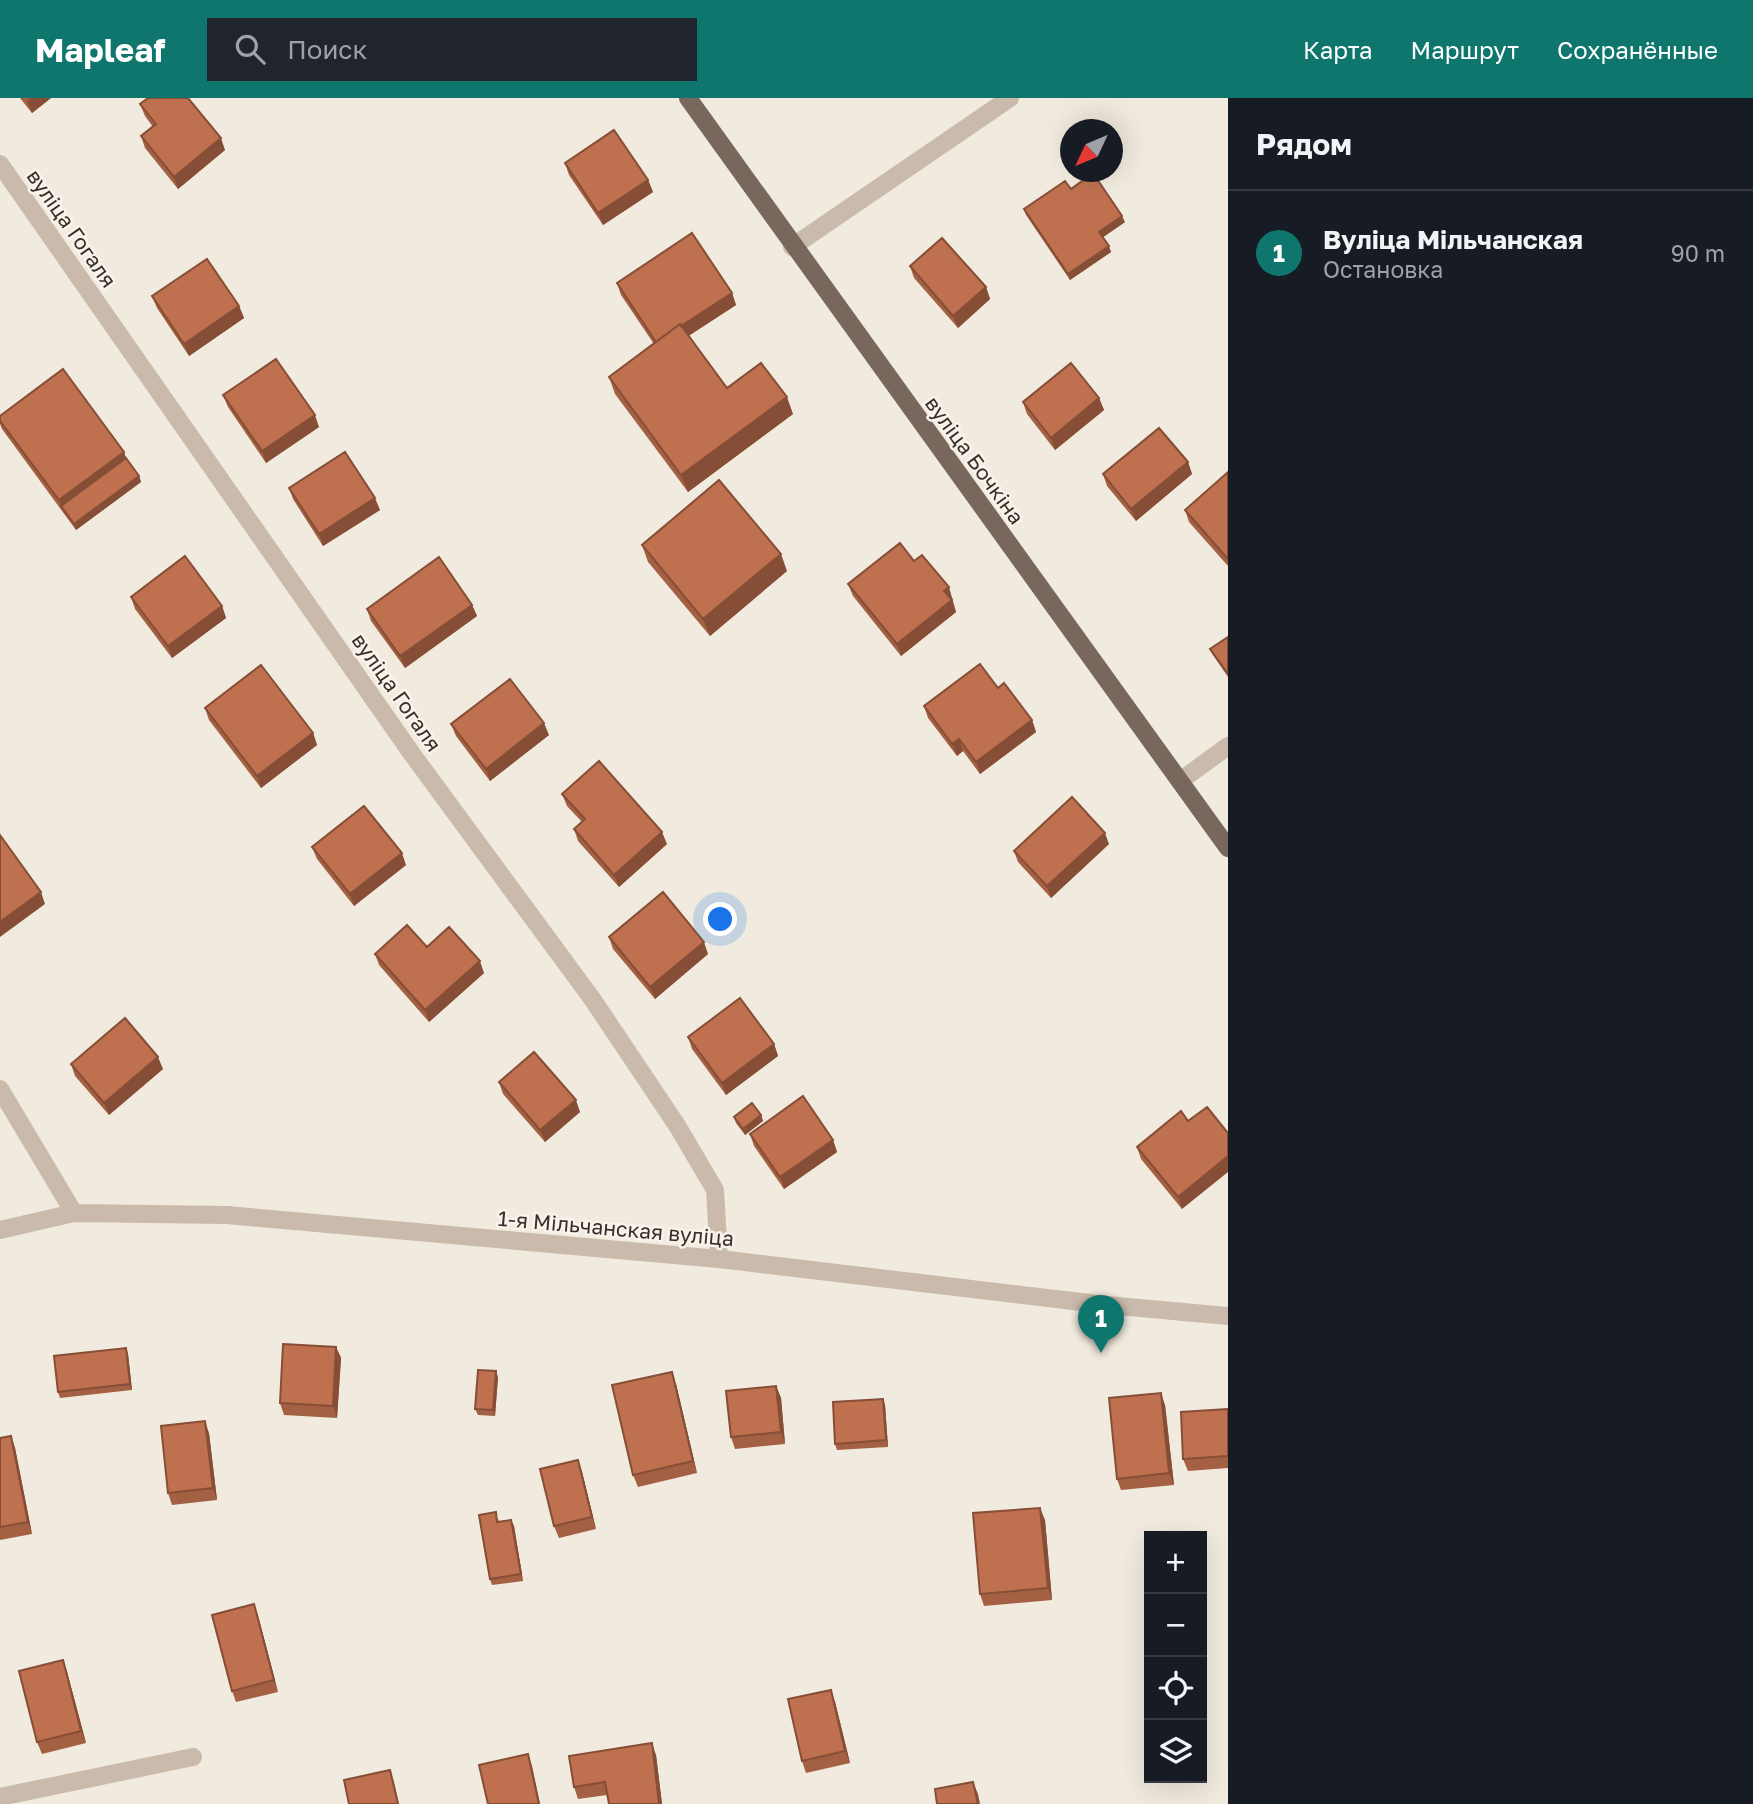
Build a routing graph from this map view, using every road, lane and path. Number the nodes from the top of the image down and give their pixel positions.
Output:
1 (688, 98) edge
2 (1010, 98) edge
3 (0, 164) edge
4 (792, 247) junction
5 (1228, 746) edge
6 (1180, 781) junction
7 (1228, 848) edge
8 (0, 1090) edge
9 (74, 1213) junction
10 (0, 1230) edge
11 (719, 1259) junction
12 (1228, 1316) edge
13 (193, 1757) dead end
14 (0, 1797) edge

1 - 4 main road, вуліца Бочкіна
2 - 4 street
3 - 11 street, вуліца Гогаля
4 - 6 main road, вуліца Бочкіна
5 - 6 street
6 - 7 main road, вуліца Бочкіна
8 - 9 street
9 - 10 street, 1-я Мільчанская вуліца
9 - 11 street, 1-я Мільчанская вуліца
11 - 12 street, 1-я Мільчанская вуліца
13 - 14 street

